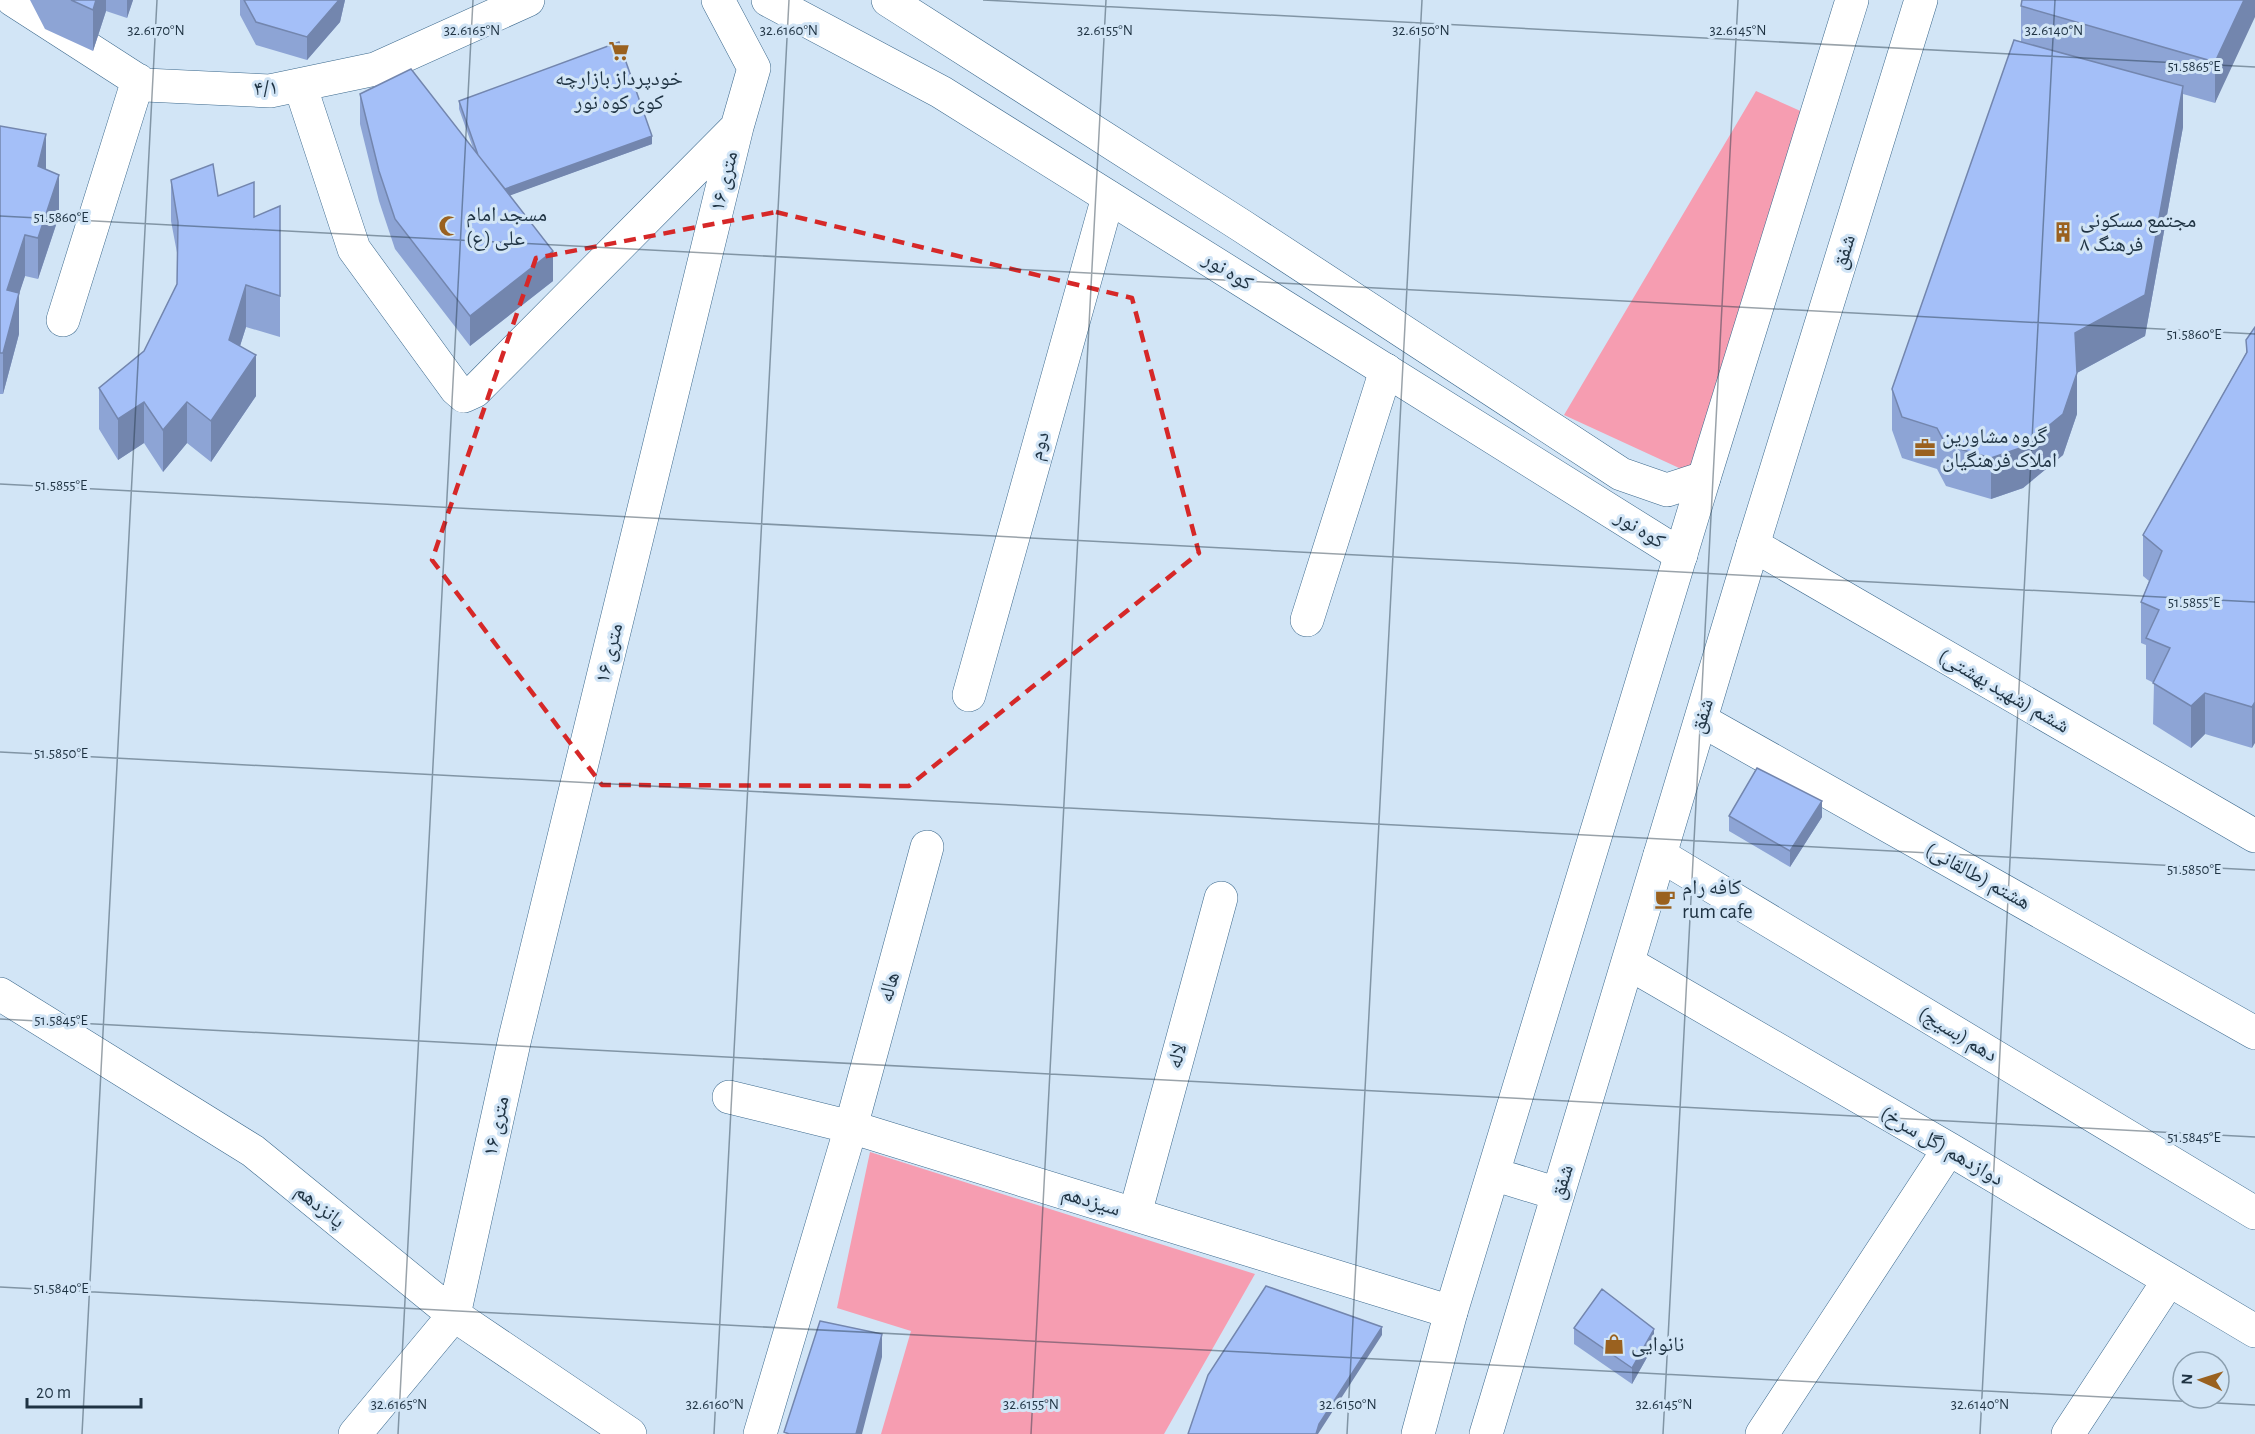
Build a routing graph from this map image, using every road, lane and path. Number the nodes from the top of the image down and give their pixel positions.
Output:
1 (13, 0) edge
2 (528, 0) edge
3 (718, 0) edge
4 (768, 0) edge
5 (888, 0) edge
6 (1851, 0) edge
7 (1922, 0) edge
8 (138, 80) junction
9 (300, 85) junction
10 (737, 127) junction
11 (1108, 197) junction
12 (63, 320) dead end
13 (1386, 370) junction
14 (1704, 478) junction
15 (1652, 485) junction
16 (1640, 529) junction
17 (1754, 545) junction
18 (1681, 555) junction
19 (1307, 620) dead end
20 (969, 695) dead end
21 (1701, 720) junction
22 (2255, 836) edge
23 (927, 847) dead end
24 (1660, 855) junction
25 (1221, 898) dead end
26 (1628, 963) junction
27 (0, 994) edge
28 (2255, 1033) edge
29 (729, 1097) dead end
30 (851, 1127) junction
31 (1949, 1149) junction
32 (1493, 1174) junction
33 (1558, 1194) junction
34 (2255, 1213) edge
35 (1134, 1214) junction
36 (2169, 1280) junction
37 (1451, 1312) junction
38 (454, 1315) junction
39 (2255, 1331) edge
40 (356, 1434) edge
41 (630, 1434) edge
42 (760, 1434) edge
43 (1418, 1434) edge
44 (1486, 1434) edge
45 (1762, 1434) edge
46 (2068, 1434) edge

1 - 8 street, ۴/۱
2 - 9 street, ۴/۱
3 - 10 street, ۱۶ متری
4 - 11 street, کوه نور
5 - 15 street, کوه نور
6 - 14 street
7 - 17 street, شفق
8 - 9 street, ۴/۱
8 - 12 street
9 - 10 street
10 - 38 street, ۱۶ متری
11 - 13 street, کوه نور
11 - 20 street, دوم
13 - 16 street, کوه نور
13 - 19 street
14 - 15 street, کوه نور
14 - 18 street
15 - 16 street
16 - 18 street, کوه نور
17 - 21 street, شفق
17 - 22 street, ششم (شهید بهشتی)
18 - 32 street
21 - 24 street, شفق
21 - 28 street, هشتم (طالقانی)
23 - 30 street, هاله
24 - 26 street, شفق
24 - 34 street, دهم (بسیج)
25 - 35 street, لاله
26 - 31 street, دوازدهم (گل سرخ)
26 - 33 street, شفق
27 - 38 street, پانزدهم
29 - 30 street, سیزدهم
30 - 35 street, سیزدهم
30 - 42 street, هاله
31 - 36 street, دوازدهم (گل سرخ)
31 - 45 street
32 - 33 street
32 - 37 street
33 - 44 street, شفق
35 - 37 street, سیزدهم
36 - 39 street, دوازدهم (گل سرخ)
36 - 46 street
37 - 43 street
38 - 40 street
38 - 41 street, پانزدهم

